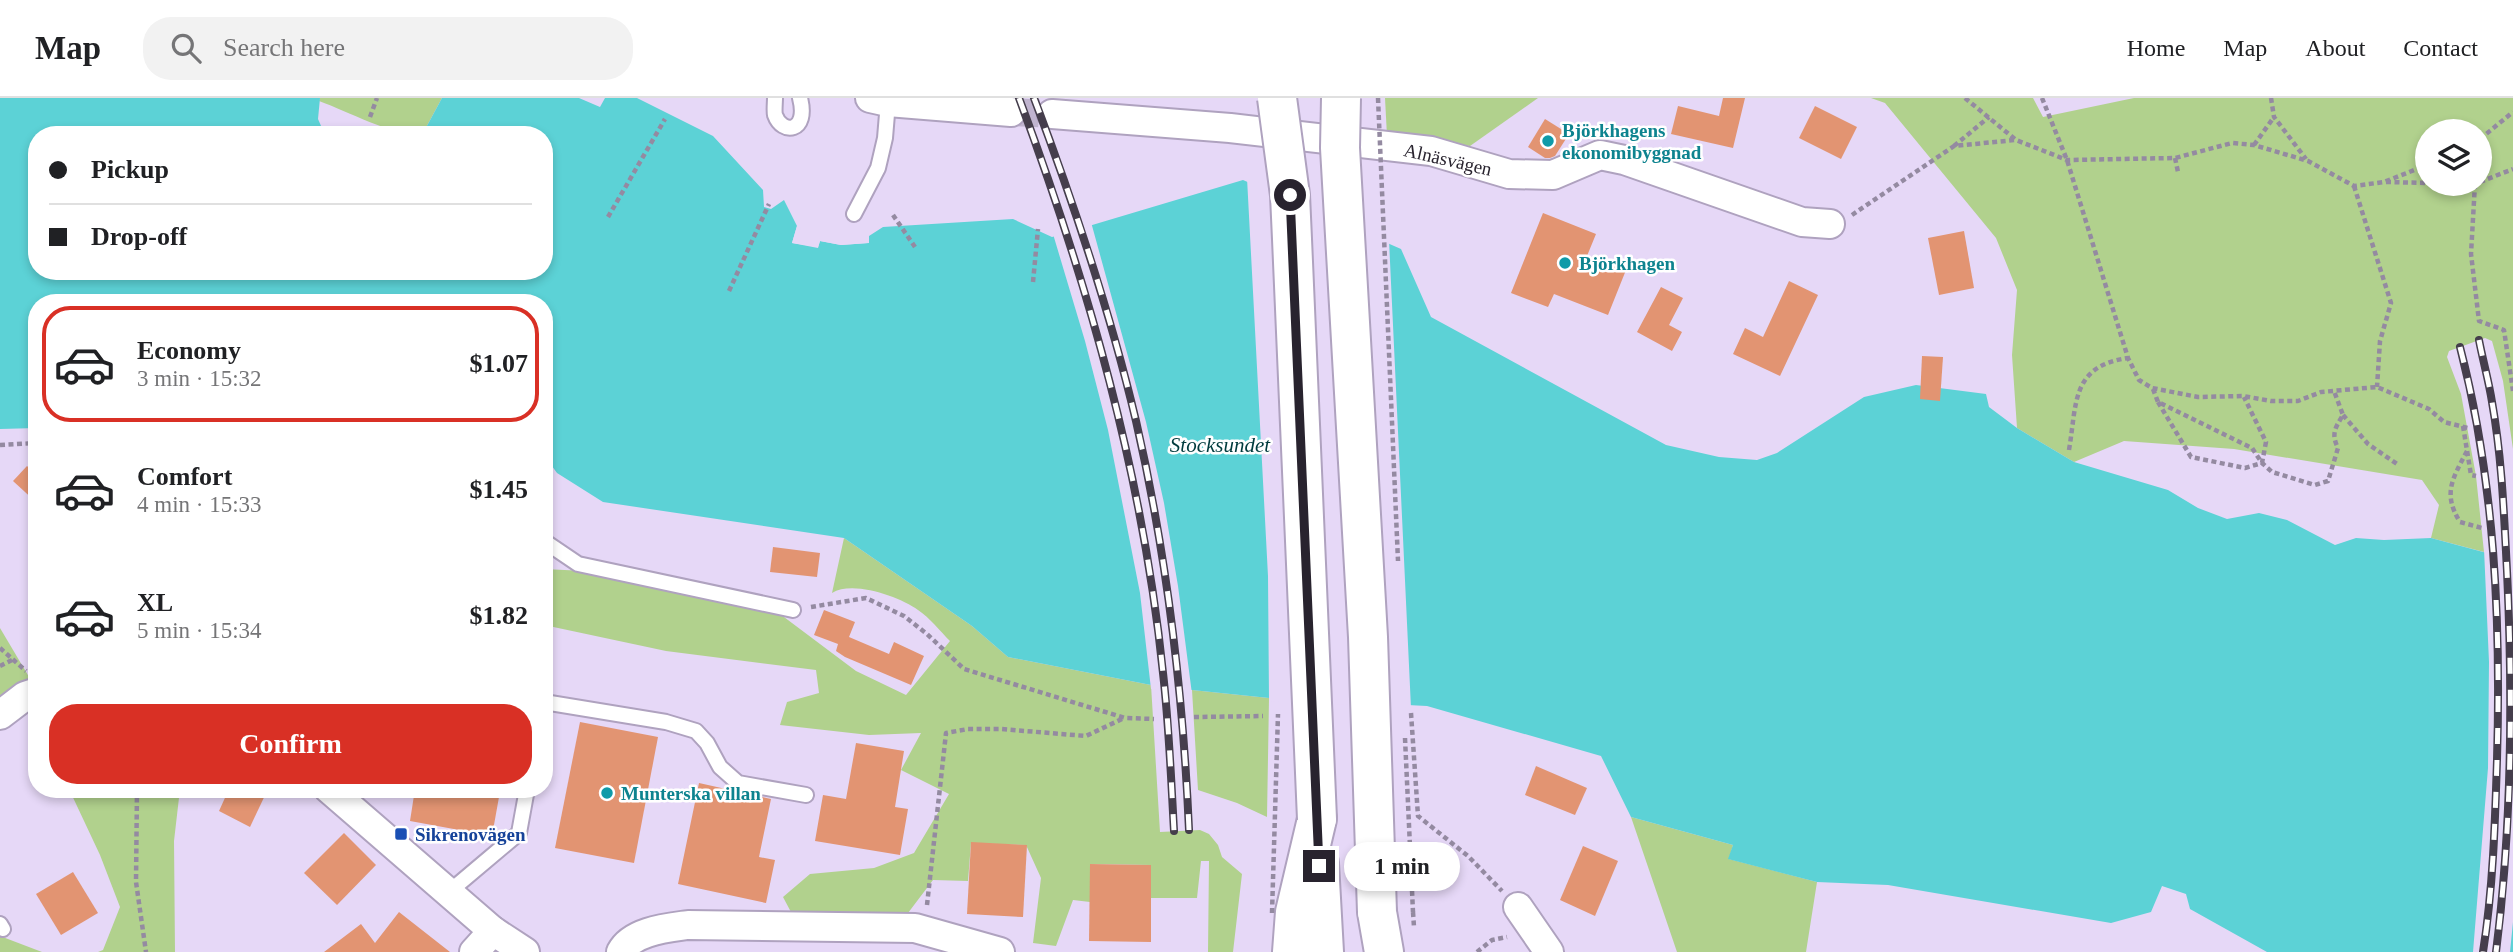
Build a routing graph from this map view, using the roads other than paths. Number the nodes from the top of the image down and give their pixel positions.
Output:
1 (775, 98) edge
2 (800, 98) edge
3 (1277, 98) edge
4 (1341, 98) edge
5 (879, 100) edge
6 (1011, 113) tunnel mouth
7 (1052, 114) tunnel mouth
8 (855, 214) dead end
9 (1830, 224) road end
10 (553, 547) edge
11 (793, 610) road end
12 (28, 691) edge
13 (553, 703) edge
14 (0, 715) edge
15 (806, 795) dead end
16 (339, 798) edge
17 (525, 798) edge
18 (449, 892) junction
19 (1518, 908) road end
20 (1308, 912) junction
21 (1395, 912) junction
22 (493, 931) junction
23 (474, 952) edge
24 (525, 952) edge
25 (621, 952) edge
26 (1000, 952) edge
27 (1292, 952) edge
28 (1324, 952) edge
29 (1378, 952) edge
30 (1384, 952) edge
31 (1549, 952) edge

1 - 2 lane
3 - 20 highway, bridge
4 - 21 highway, bridge
5 - 6 street
5 - 8 lane
7 - 9 street, Alnäsvägen
10 - 11 lane
12 - 14 street
13 - 15 lane
16 - 18 street
17 - 18 lane
18 - 22 street
19 - 31 street
20 - 27 highway
20 - 28 highway
21 - 29 highway
21 - 30 highway
22 - 23 street
22 - 24 street
25 - 26 street

